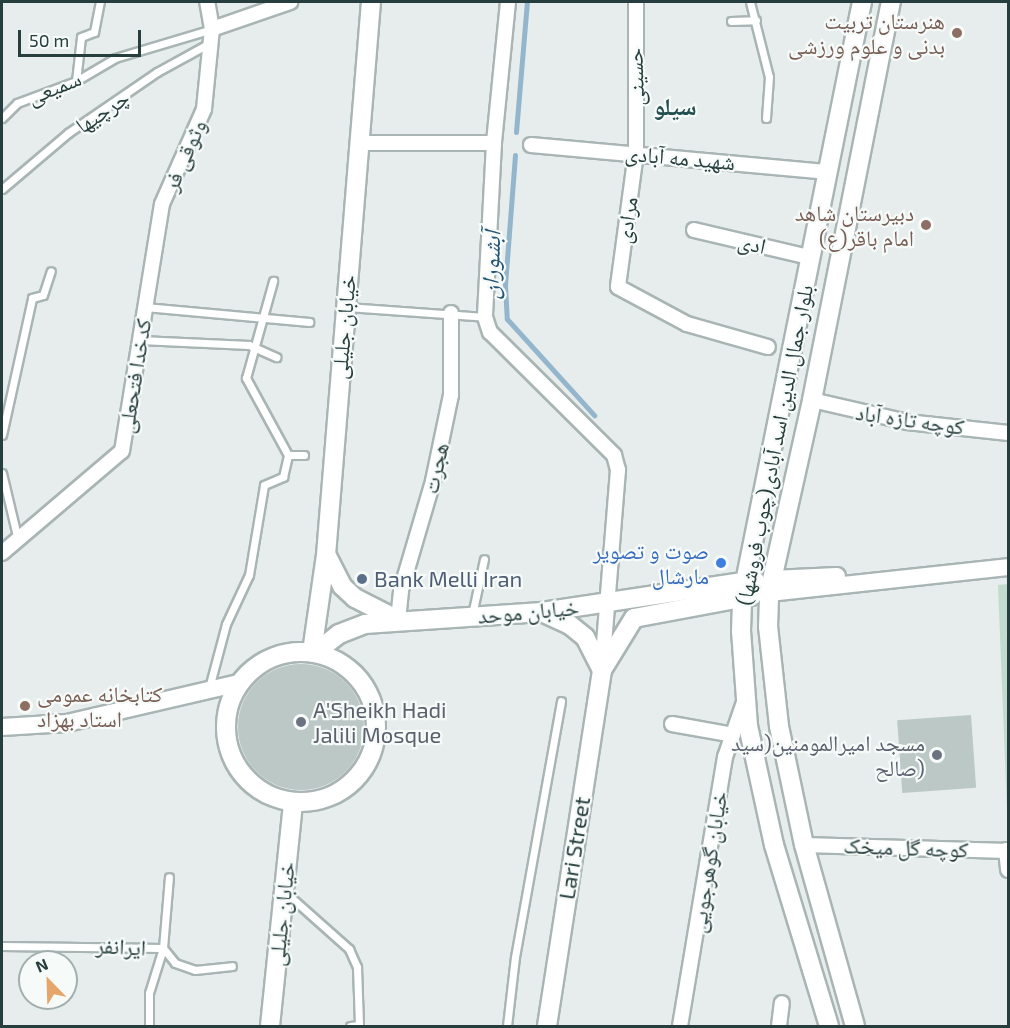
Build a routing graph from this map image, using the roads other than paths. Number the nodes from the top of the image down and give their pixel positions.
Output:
1 (100, 2) edge
2 (207, 2) edge
3 (290, 2) edge
4 (371, 2) edge
5 (508, 2) edge
6 (636, 2) edge
7 (750, 2) edge
8 (862, 2) edge
9 (891, 2) edge
10 (264, 7) edge
11 (756, 20) junction
12 (731, 21) dead end
13 (211, 36) junction
14 (76, 81) junction
15 (2, 118) edge
16 (766, 118) dead end
17 (358, 143) junction
18 (494, 143) junction
19 (531, 146) dead end
20 (636, 153) junction
21 (829, 172) junction
22 (2, 189) edge
23 (694, 230) dead end
24 (809, 257) junction
25 (51, 272) dead end
26 (273, 281) dead end
27 (344, 306) junction
28 (146, 307) junction
29 (451, 313) junction
30 (485, 317) junction
31 (264, 318) junction
32 (309, 322) dead end
33 (140, 340) junction
34 (768, 347) dead end
35 (255, 348) junction
36 (276, 357) dead end
37 (812, 400) junction
38 (1008, 433) edge
39 (2, 435) edge
40 (288, 455) junction
41 (304, 455) dead end
42 (2, 474) edge
43 (17, 536) junction
44 (2, 553) edge
45 (326, 555) junction
46 (484, 559) dead end
47 (1008, 567) edge
48 (771, 586) junction
49 (744, 589) junction
50 (605, 603) junction
51 (542, 612) junction
52 (472, 617) junction
53 (398, 620) junction
54 (314, 652) junction
55 (602, 670) junction
56 (239, 683) junction
57 (209, 691) junction
58 (745, 700) junction
59 (561, 701) dead end
60 (672, 724) dead end
61 (4, 729) edge
62 (733, 735) junction
63 (292, 802) junction
64 (804, 844) junction
65 (1007, 850) edge
66 (1008, 870) edge
67 (169, 877) dead end
68 (284, 891) junction
69 (2, 946) edge
70 (163, 948) junction
71 (232, 966) dead end
72 (782, 1004) dead end
73 (149, 1026) edge
74 (270, 1026) edge
75 (350, 1026) edge
76 (507, 1026) edge
77 (547, 1026) edge
78 (680, 1026) edge
79 (779, 1026) edge
80 (830, 1026) edge
81 (855, 1026) edge

1 - 14 lane
2 - 13 street, وثوقی فر
3 - 10 street
4 - 17 main road, خیابان جلیلی
5 - 18 street
6 - 20 street, حسینی
7 - 11 lane
8 - 21 main road, بلوار جمال الدین اسد آبادی(چوب فروشها)
9 - 37 main road, بلوار جمال الدین اسد آبادی(چوب فروشها)
10 - 13 street
11 - 12 lane
11 - 16 lane
13 - 14 lane, سمیعی
13 - 22 lane, چرچیها
13 - 28 street, وثوقی فر
14 - 15 lane, سمیعی
17 - 18 street
17 - 27 main road, خیابان جلیلی
18 - 30 street
19 - 20 street, شهید مه آبادی
20 - 21 street, شهید مه آبادی
20 - 34 street, مرادی
21 - 24 main road, بلوار جمال الدین اسد آبادی(چوب فروشها)
23 - 24 street, ادی
24 - 49 main road, بلوار جمال الدین اسد آبادی(چوب فروشها)
25 - 39 lane
26 - 31 lane
27 - 29 lane
27 - 45 main road, خیابان جلیلی
28 - 31 lane, کدخدا فتحعلی
28 - 33 street, کدخدا فتحعلی
29 - 30 lane
29 - 53 street, هجرت
30 - 50 street
31 - 32 lane, کدخدا فتحعلی
31 - 35 lane
33 - 35 lane
33 - 43 street, کدخدا فتحعلی
35 - 36 lane
35 - 40 lane
37 - 38 street, کوچه تازه آباد
37 - 48 main road, بلوار جمال الدین اسد آبادی(چوب فروشها)
40 - 41 lane
40 - 57 lane
42 - 43 lane
43 - 44 street, کدخدا فتحعلی
45 - 53 main road
45 - 54 main road, خیابان جلیلی
46 - 52 lane
47 - 48 street
48 - 49 main road
48 - 64 main road, بلوار جمال الدین اسد آبادی(چوب فروشها)
49 - 50 main road, خیابان موحد
49 - 55 main road
49 - 58 main road, بلوار جمال الدین اسد آبادی(چوب فروشها)
50 - 51 main road, خیابان موحد
50 - 55 street
51 - 52 main road, خیابان موحد
51 - 55 main road
52 - 53 main road, خیابان موحد
53 - 54 main road, خیابان موحد
54 - 56 main road
54 - 63 main road
55 - 77 main road, Lari Street
56 - 57 street
56 - 63 main road
57 - 61 street
58 - 62 street, خیابان گوهرجویی
58 - 80 main road, بلوار جمال الدین اسد آبادی(چوب فروشها)
59 - 76 lane
60 - 62 street
62 - 78 street, خیابان گوهرجویی
63 - 68 main road, خیابان جلیلی
64 - 65 street, کوچه گل میخک
64 - 81 main road, بلوار جمال الدین اسد آبادی(چوب فروشها)
65 - 66 street
67 - 70 lane
68 - 74 main road, خیابان جلیلی
68 - 75 lane
69 - 70 lane, ایرانفر
70 - 71 lane, ایرانفر
70 - 73 lane
72 - 79 street

